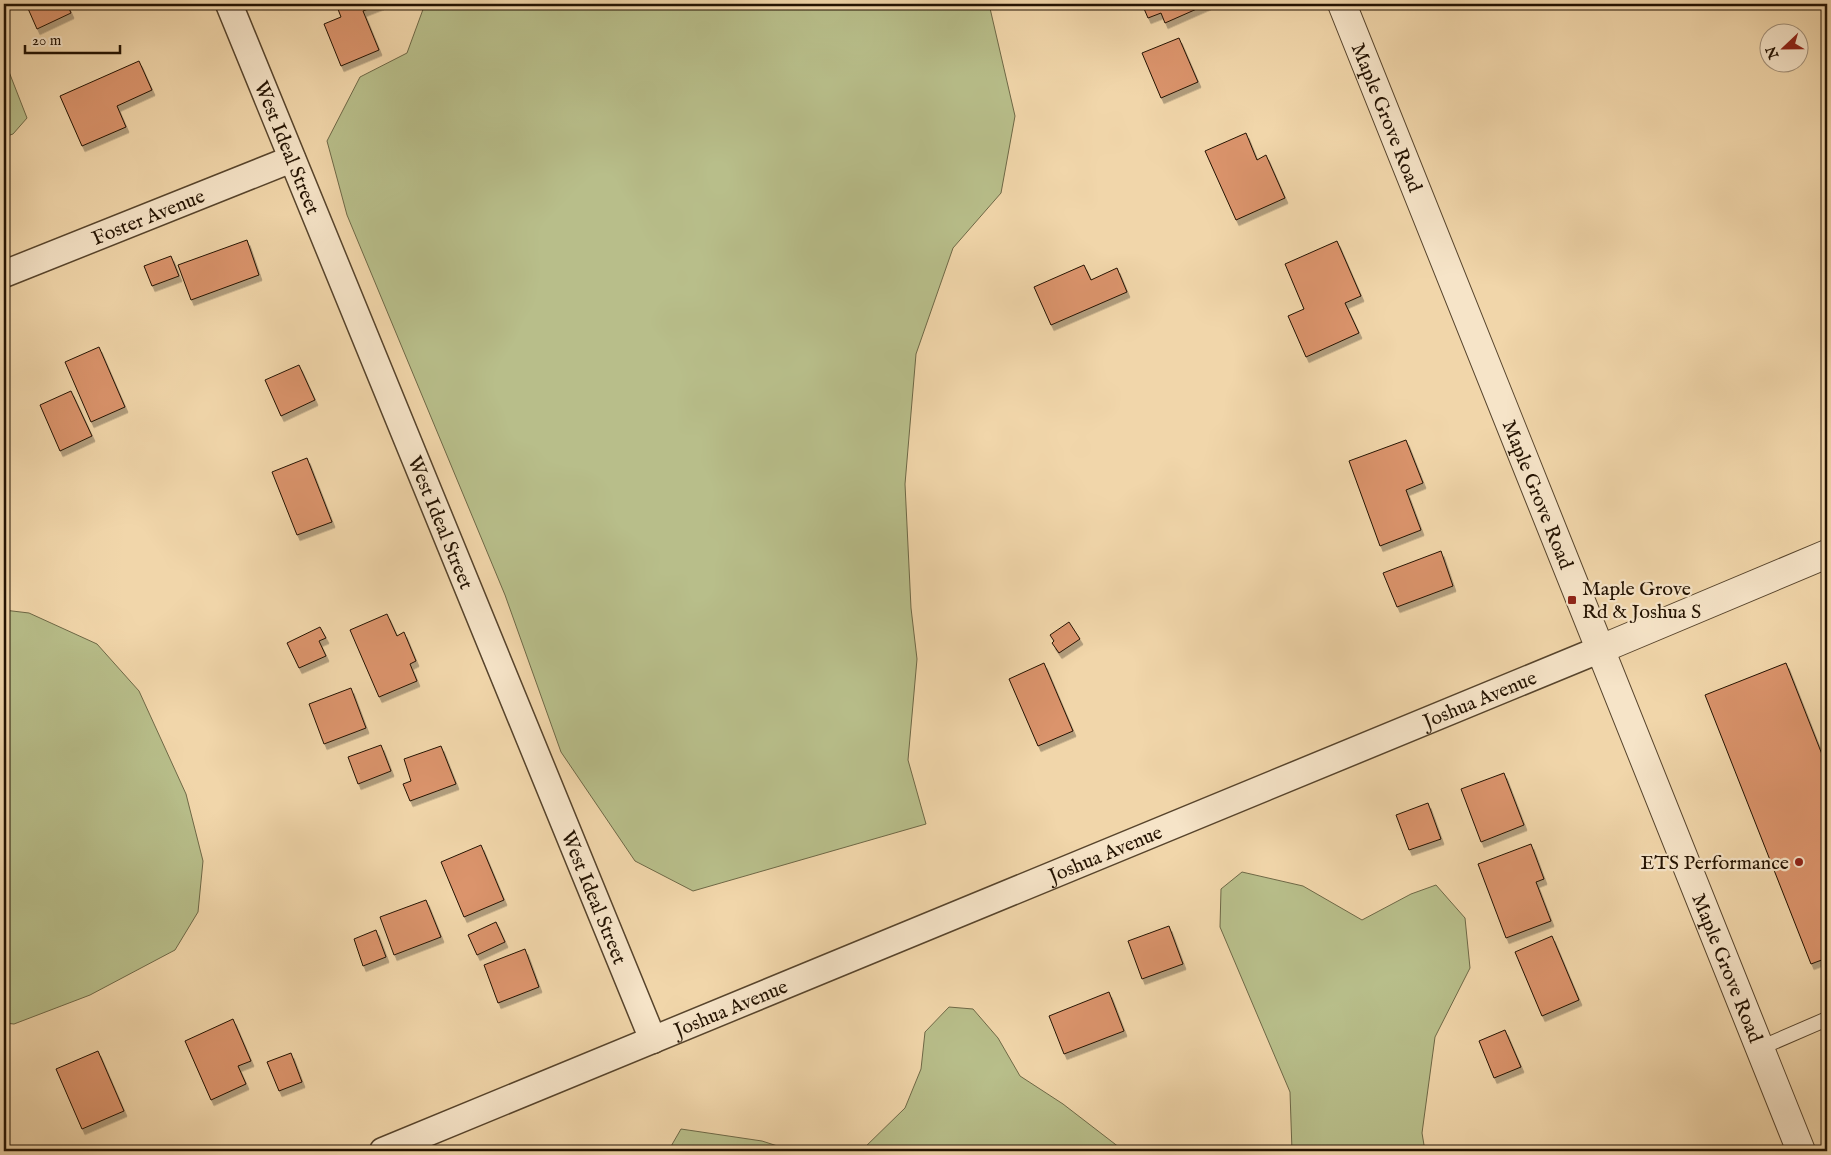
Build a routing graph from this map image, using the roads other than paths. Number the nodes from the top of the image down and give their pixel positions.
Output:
1 (229, 4) edge
2 (1342, 4) edge
3 (292, 159) junction
4 (4, 274) edge
5 (1827, 554) edge
6 (1601, 649) junction
7 (1827, 1018) edge
8 (653, 1040) junction
9 (1760, 1048) junction
10 (382, 1151) edge
11 (1801, 1151) edge

1 - 3 street, West Ideal Street
2 - 6 street, Maple Grove Road
3 - 4 street, Foster Avenue
3 - 8 street, West Ideal Street
5 - 6 street, Joshua Avenue
6 - 8 street, Joshua Avenue
6 - 9 street, Maple Grove Road
7 - 9 lane
8 - 10 street, Joshua Avenue
9 - 11 street, Maple Grove Road

